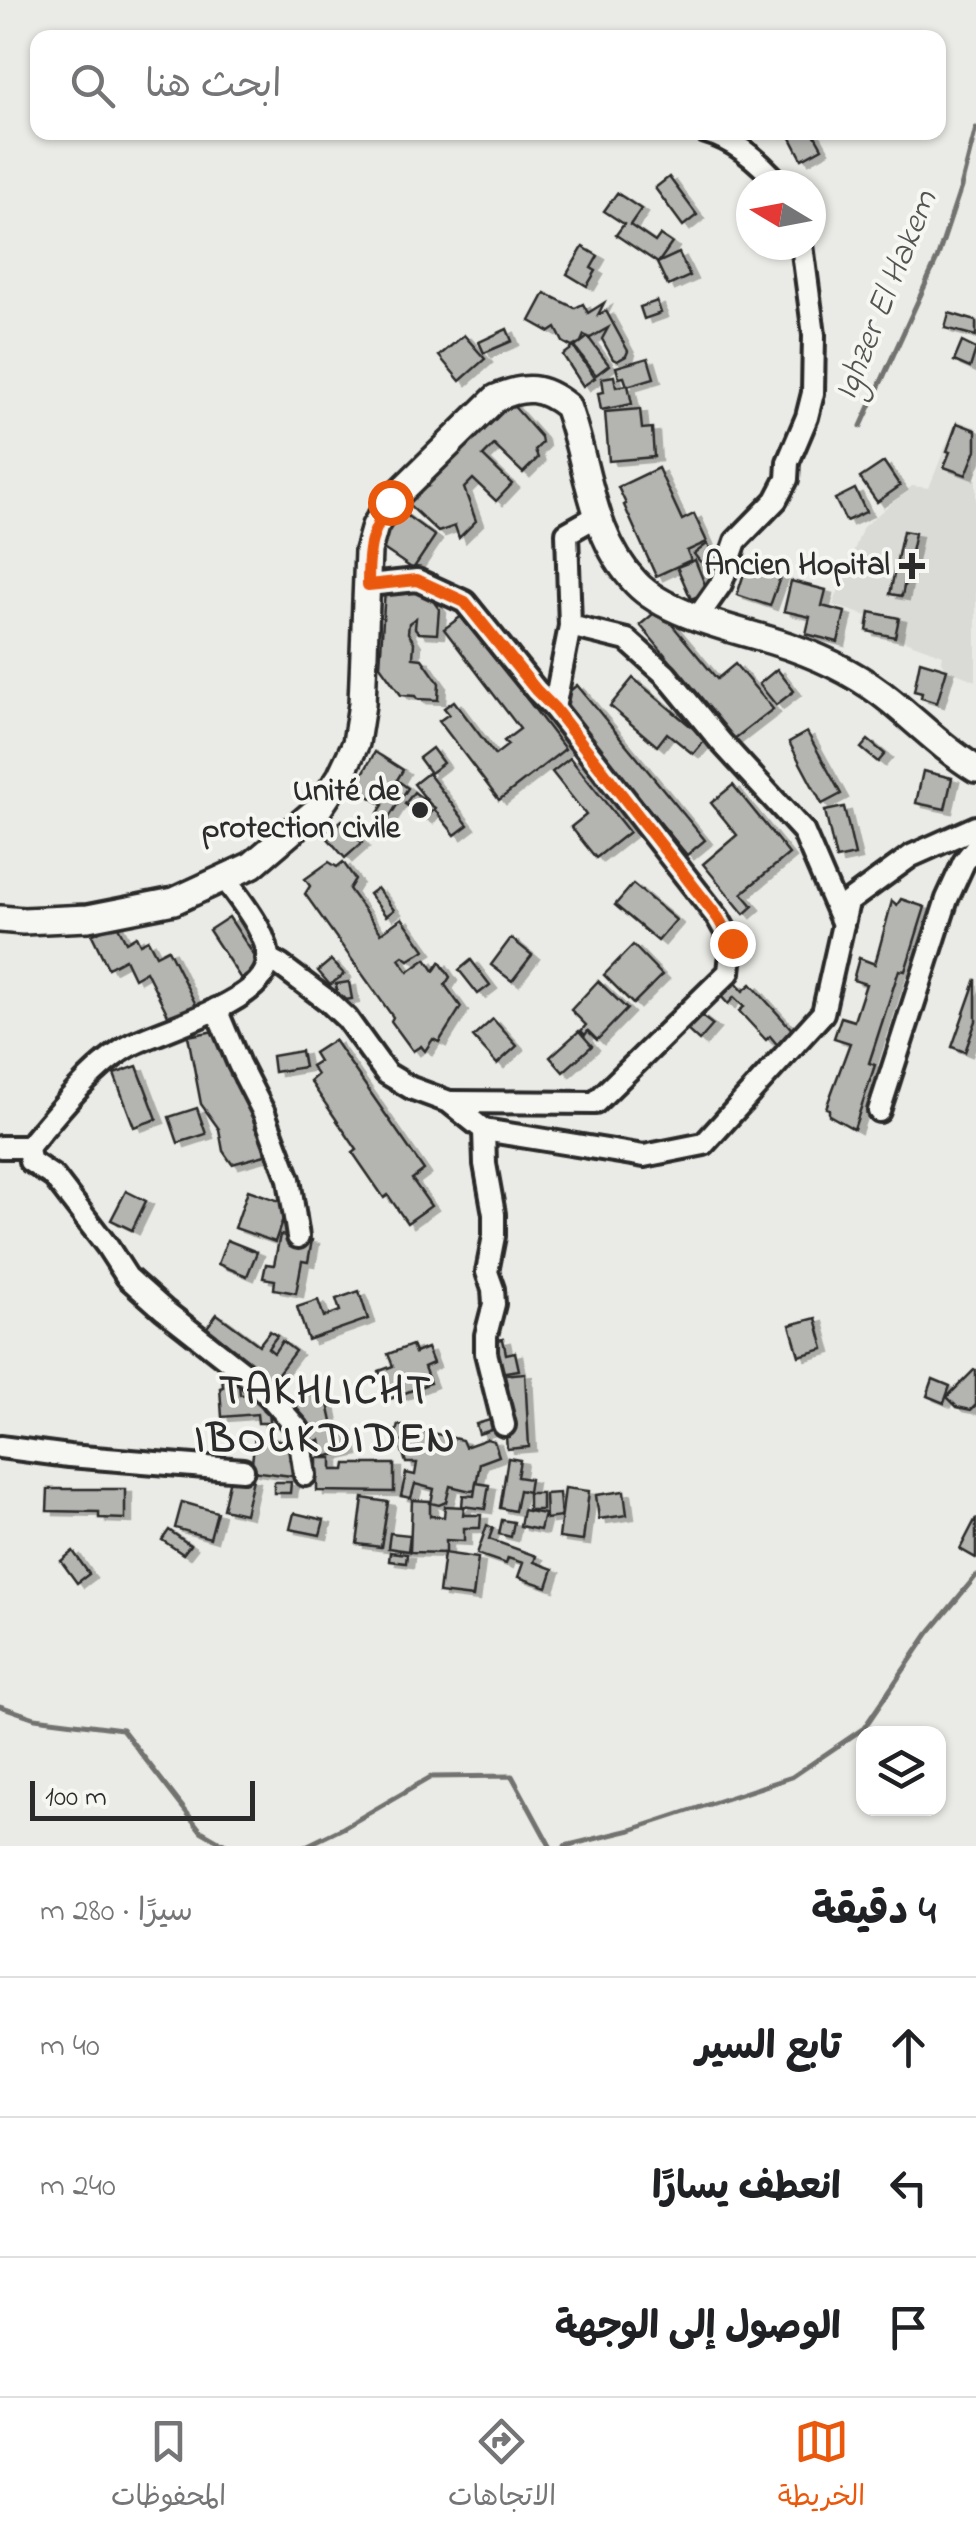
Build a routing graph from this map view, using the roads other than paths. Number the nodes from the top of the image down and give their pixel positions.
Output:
1 (727, 140) edge
2 (767, 170) edge
3 (804, 260) edge
4 (597, 516) junction
5 (368, 585) junction
6 (697, 618) junction
7 (570, 626) junction
8 (554, 708) junction
9 (976, 769) edge
10 (976, 828) edge
11 (976, 847) edge
12 (225, 879) junction
13 (0, 919) edge
14 (843, 924) junction
15 (267, 958) junction
16 (216, 1008) junction
17 (449, 1102) junction
18 (879, 1110) dead end
19 (484, 1130) junction
20 (0, 1148) edge
21 (28, 1148) junction
22 (298, 1237) dead end
23 (504, 1424) dead end
24 (0, 1447) edge
25 (242, 1470) dead end
26 (304, 1475) dead end

1 - 2 street
3 - 6 street
4 - 5 main road
4 - 6 main road
4 - 7 street
5 - 8 street
5 - 12 main road
6 - 9 main road
7 - 8 street
7 - 14 street
8 - 17 street
10 - 14 street
11 - 18 street
12 - 13 main road
12 - 15 street
14 - 19 street
15 - 16 street
15 - 17 street
16 - 21 street
16 - 22 street
17 - 19 street
19 - 23 street
20 - 21 street
21 - 26 street
24 - 25 street

